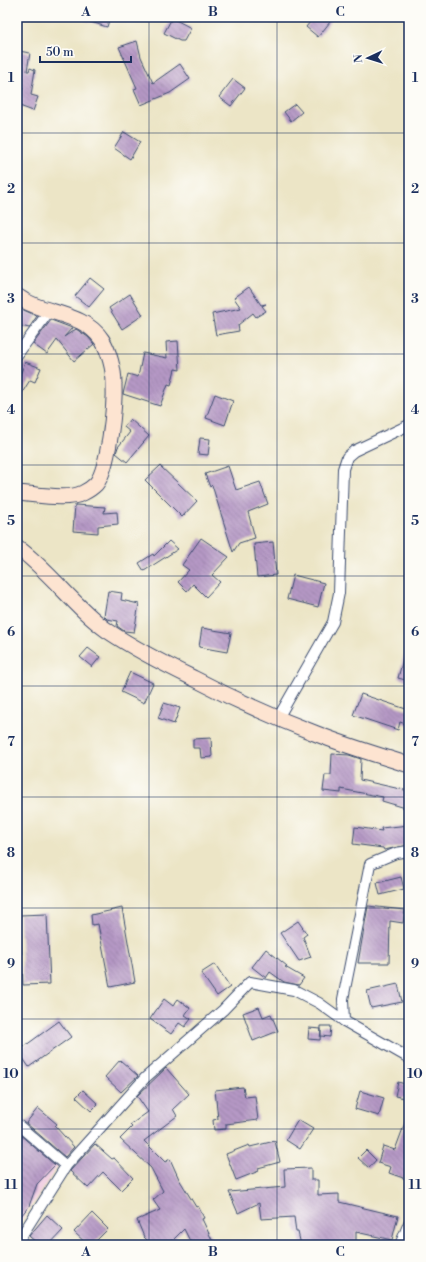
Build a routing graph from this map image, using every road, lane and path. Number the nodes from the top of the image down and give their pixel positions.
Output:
1 (17, 296) edge
2 (50, 310) junction
3 (17, 355) edge
4 (409, 424) edge
5 (17, 493) edge
6 (17, 547) edge
7 (278, 718) junction
8 (409, 765) edge
9 (409, 851) edge
10 (344, 1021) junction
11 (409, 1058) edge
12 (17, 1124) edge
13 (66, 1166) junction
14 (409, 1223) edge
15 (17, 1242) edge
16 (400, 1245) edge

1 - 2 street
2 - 3 street
2 - 5 street
4 - 7 street
6 - 7 street
7 - 8 street
9 - 10 street
10 - 11 street
10 - 13 street
12 - 13 street
13 - 15 street
14 - 16 street

